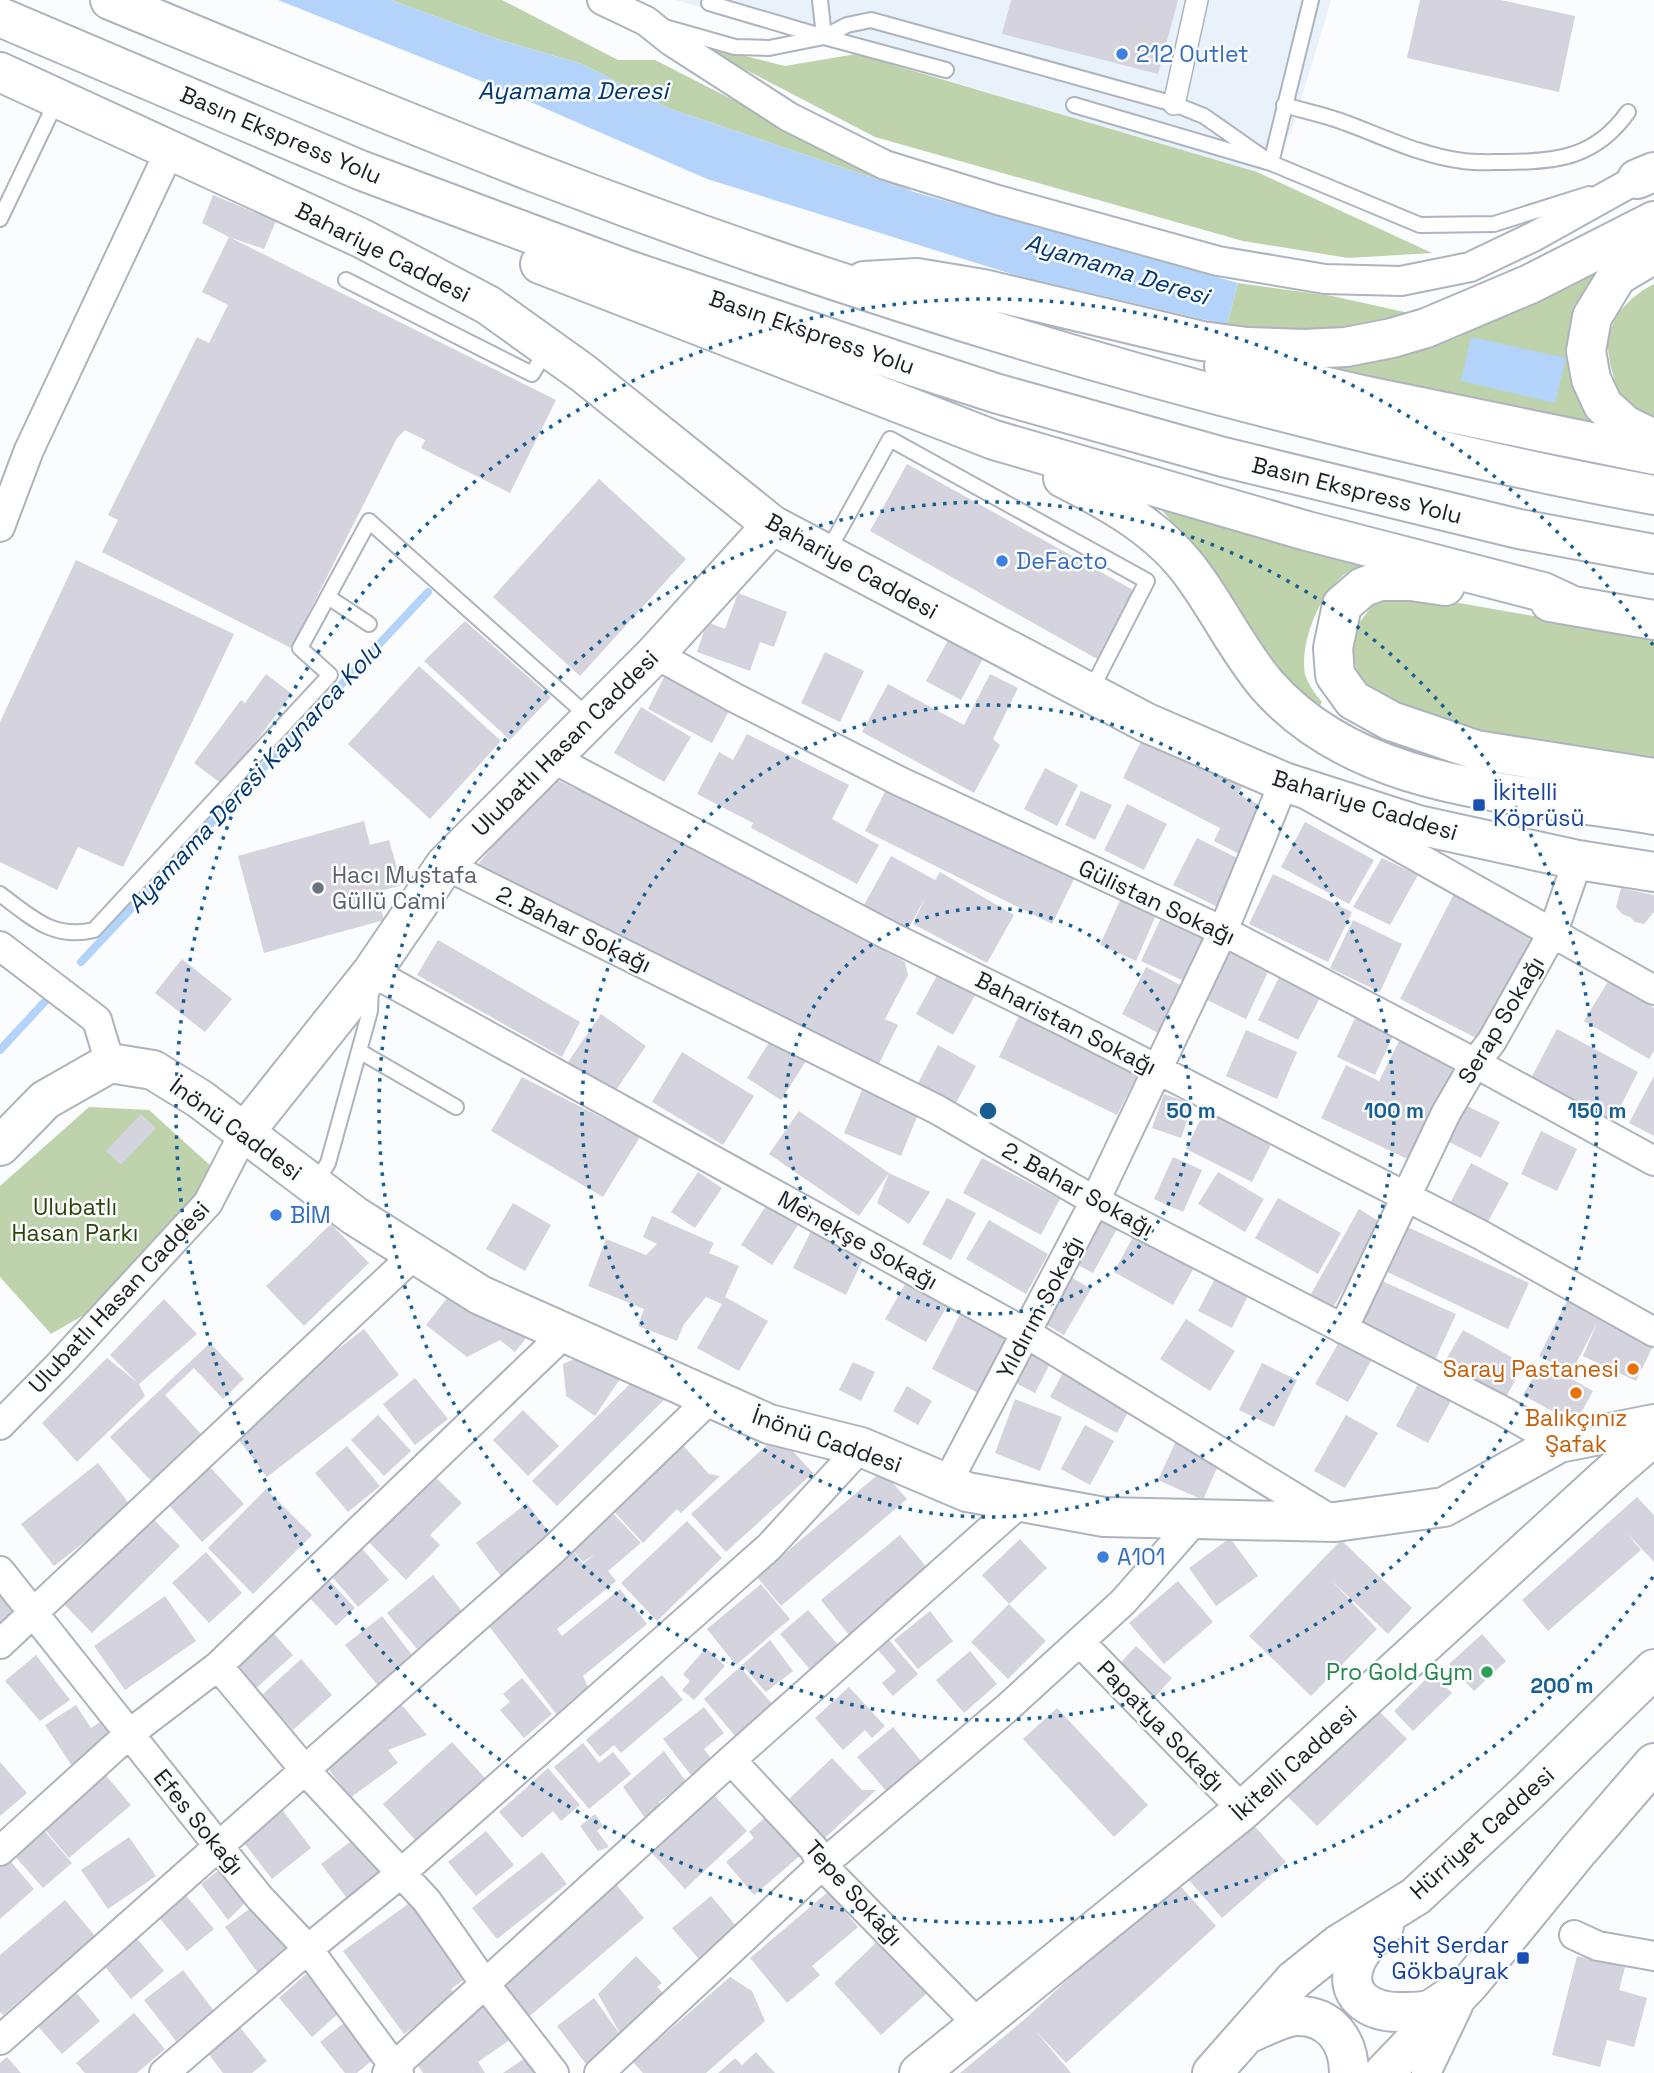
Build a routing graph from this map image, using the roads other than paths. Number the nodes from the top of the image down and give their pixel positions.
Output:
1 (110, 0) edge
2 (602, 0) edge
3 (710, 0) edge
4 (820, 0) edge
5 (1197, 0) edge
6 (1311, 0) edge
7 (0, 18) edge
8 (646, 21) junction
9 (824, 37) junction
10 (946, 70) dead end
11 (0, 72) edge
12 (57, 98) junction
13 (1174, 104) junction
14 (1074, 105) dead end
15 (1284, 105) junction
16 (1628, 111) dead end
17 (170, 150) junction
18 (1271, 163) junction
19 (360, 170) junction
20 (1646, 175) edge
21 (0, 219) edge
22 (1654, 221) edge
23 (1654, 254) edge
24 (346, 280) dead end
25 (844, 282) junction
26 (547, 348) junction
27 (1072, 354) junction
28 (1654, 439) edge
29 (994, 440) junction
30 (1654, 455) edge
31 (1654, 495) edge
32 (772, 525) junction
33 (0, 527) edge
34 (826, 554) junction
35 (1654, 554) edge
36 (328, 597) junction
37 (1573, 606) junction
38 (1654, 620) edge
39 (369, 624) dead end
40 (654, 654) junction
41 (1089, 693) junction
42 (590, 718) junction
43 (550, 757) junction
44 (1654, 778) edge
45 (1284, 782) junction
46 (1654, 815) edge
47 (1578, 860) junction
48 (445, 865) junction
49 (1654, 872) edge
50 (0, 894) edge
51 (1223, 931) junction
52 (1553, 932) junction
53 (0, 946) edge
54 (372, 972) junction
55 (1654, 990) edge
56 (359, 1051) junction
57 (110, 1063) junction
58 (1475, 1063) junction
59 (1157, 1069) junction
60 (456, 1107) dead end
61 (243, 1133) junction
62 (0, 1146) edge
63 (1654, 1161) edge
64 (314, 1185) junction
65 (1406, 1196) junction
66 (1096, 1201) junction
67 (415, 1254) junction
68 (1343, 1329) junction
69 (565, 1332) junction
70 (1654, 1332) edge
71 (1026, 1333) junction
72 (711, 1398) junction
73 (1654, 1424) edge
74 (0, 1425) edge
75 (1654, 1436) edge
76 (1559, 1443) junction
77 (861, 1447) junction
78 (946, 1485) junction
79 (1021, 1502) junction
80 (1196, 1520) junction
81 (1335, 1522) junction
82 (0, 1571) edge
83 (33, 1614) junction
84 (1080, 1642) junction
85 (0, 1644) edge
86 (218, 1666) junction
87 (1654, 1670) edge
88 (129, 1734) junction
89 (732, 1760) junction
90 (1654, 1763) edge
91 (305, 1770) junction
92 (1654, 1797) edge
93 (1242, 1810) junction
94 (217, 1846) junction
95 (0, 1851) edge
96 (1578, 1851) junction
97 (822, 1865) junction
98 (400, 1874) junction
99 (1416, 1896) junction
100 (1574, 1935) dead end
101 (308, 1949) junction
102 (1654, 1956) edge
103 (1470, 1983) junction
104 (485, 1984) junction
105 (979, 2025) junction
106 (1245, 2035) junction
107 (0, 2039) edge
108 (394, 2071) edge
109 (164, 2073) edge
110 (554, 2073) edge
111 (599, 2073) edge
112 (919, 2073) edge
113 (1212, 2073) edge
114 (1349, 2073) edge
115 (1384, 2073) edge
116 (1426, 2073) edge

1 - 25 main road
2 - 8 street
3 - 9 lane
4 - 9 lane
5 - 13 street
6 - 15 lane
7 - 19 main road, Basın Ekspress Yolu
8 - 9 lane
8 - 20 street
9 - 10 lane
9 - 13 lane
11 - 12 main road, Bahariye Caddesi
12 - 17 main road, Bahariye Caddesi
12 - 21 lane
13 - 18 lane
14 - 18 lane
15 - 16 lane
15 - 18 lane
17 - 26 main road, Bahariye Caddesi
17 - 33 street
18 - 20 lane
19 - 29 main road
19 - 35 main road, Basın Ekspress Yolu
22 - 25 main road
23 - 28 main road
24 - 26 lane
25 - 27 main road
26 - 32 main road, Bahariye Caddesi
27 - 30 main road
27 - 31 main road
29 - 37 main road
29 - 46 main road
32 - 34 main road, Bahariye Caddesi
32 - 40 main road, Ulubatlı Hasan Caddesi
34 - 41 main road, Bahariye Caddesi
34 - 41 lane
36 - 39 lane
36 - 42 lane
36 - 50 lane
37 - 38 main road
37 - 44 main road
40 - 42 main road, Ulubatlı Hasan Caddesi
40 - 51 street, Gülistan Sokağı
41 - 45 main road, Bahariye Caddesi
42 - 43 main road, Ulubatlı Hasan Caddesi
43 - 48 main road, Ulubatlı Hasan Caddesi
43 - 59 street, Baharistan Sokağı
45 - 47 main road, Bahariye Caddesi
45 - 51 street, Yıldırım Sokağı
45 - 52 street
47 - 49 main road, Bahariye Caddesi
47 - 52 street, Serap Sokağı
48 - 54 main road, Ulubatlı Hasan Caddesi
48 - 66 street, 2. Bahar Sokağı
51 - 58 street, Gülistan Sokağı
51 - 59 street, Yıldırım Sokağı
52 - 55 street
52 - 58 street, Serap Sokağı
53 - 57 street
54 - 56 lane
54 - 61 main road, Ulubatlı Hasan Caddesi
54 - 71 street, Menekşe Sokağı
56 - 60 lane
56 - 64 lane
57 - 61 main road, İnönü Caddesi
57 - 62 main road
58 - 63 street, Gülistan Sokağı
58 - 65 street, Serap Sokağı
59 - 65 street, Baharistan Sokağı
59 - 66 street, Yıldırım Sokağı
61 - 64 main road, İnönü Caddesi
61 - 74 street, Ulubatlı Hasan Caddesi
64 - 67 main road, İnönü Caddesi
65 - 68 street, Serap Sokağı
65 - 70 street, Baharistan Sokağı
66 - 68 street, 2. Bahar Sokağı
66 - 71 street, Yıldırım Sokağı
67 - 69 main road, İnönü Caddesi
67 - 83 street
68 - 76 street, 2. Bahar Sokağı
69 - 72 main road, İnönü Caddesi
69 - 86 street
71 - 78 street, Yıldırım Sokağı
71 - 81 street, Menekşe Sokağı
72 - 77 main road, İnönü Caddesi
72 - 91 street
73 - 76 main road, İnönü Caddesi
75 - 93 main road, İkitelli Caddesi
76 - 81 main road, İnönü Caddesi
77 - 78 main road, İnönü Caddesi
77 - 98 street
78 - 79 main road, İnönü Caddesi
79 - 80 main road, İnönü Caddesi
79 - 89 street
80 - 81 main road, İnönü Caddesi
80 - 84 street
82 - 83 street, Efes Sokağı
83 - 85 street
83 - 88 street, Efes Sokağı
84 - 93 street, Papatya Sokağı
84 - 97 street
86 - 88 street
86 - 91 street
87 - 99 main road, Hürriyet Caddesi
88 - 94 street, Efes Sokağı
88 - 95 street
89 - 97 street, Tepe Sokağı
89 - 104 street
90 - 96 main road
91 - 94 street
91 - 98 street
92 - 96 main road
93 - 105 main road, İkitelli Caddesi
94 - 101 street, Efes Sokağı
94 - 107 street
96 - 103 main road
97 - 105 street, Tepe Sokağı
97 - 111 street
98 - 101 street
98 - 104 street
99 - 103 main road
99 - 106 main road, Hürriyet Caddesi
100 - 102 street
101 - 108 street, Efes Sokağı
101 - 109 street
103 - 115 main road
103 - 116 street
104 - 108 street
104 - 110 street
105 - 112 main road, İkitelli Caddesi
106 - 113 main road, Hürriyet Caddesi
106 - 114 main road

